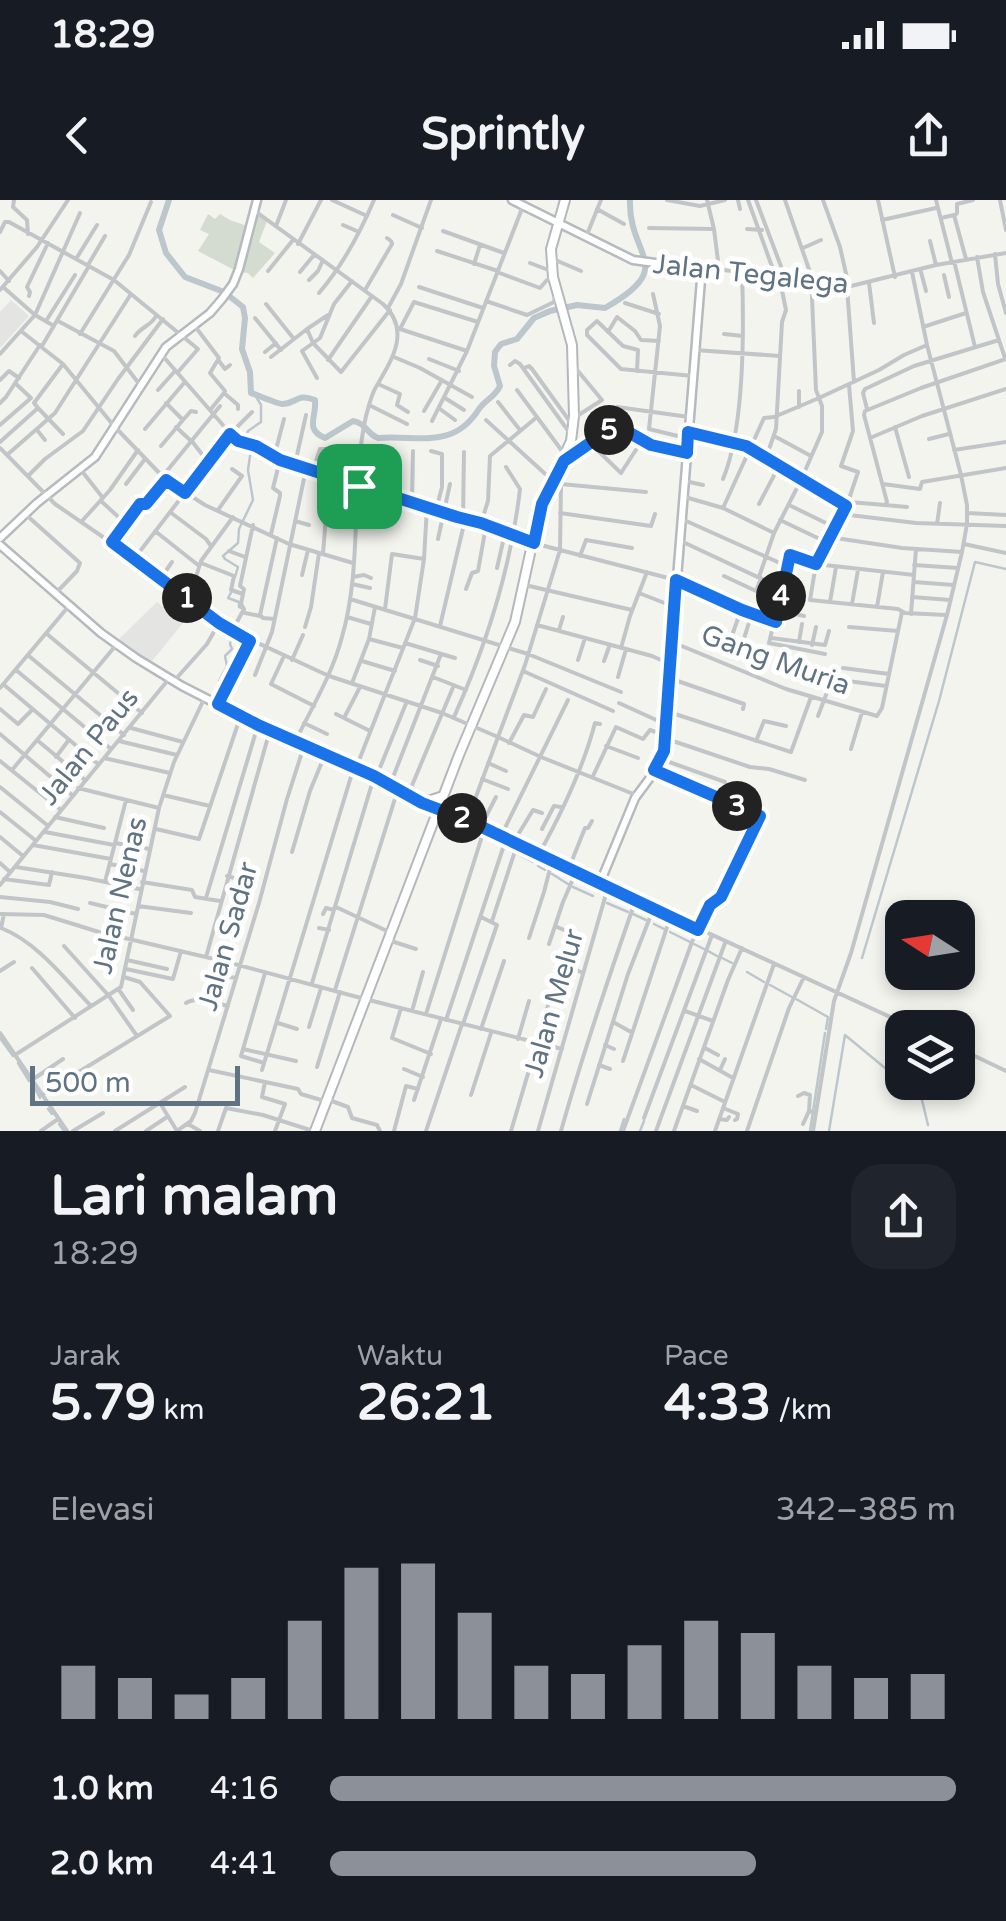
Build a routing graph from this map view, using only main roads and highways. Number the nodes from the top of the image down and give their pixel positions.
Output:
1 (567, 200) edge
2 (422, 803) road end
3 (439, 804) junction
4 (451, 814) road end
5 (311, 1131) edge

1 - 3 main road
2 - 3 main road
3 - 4 main road
3 - 5 main road

